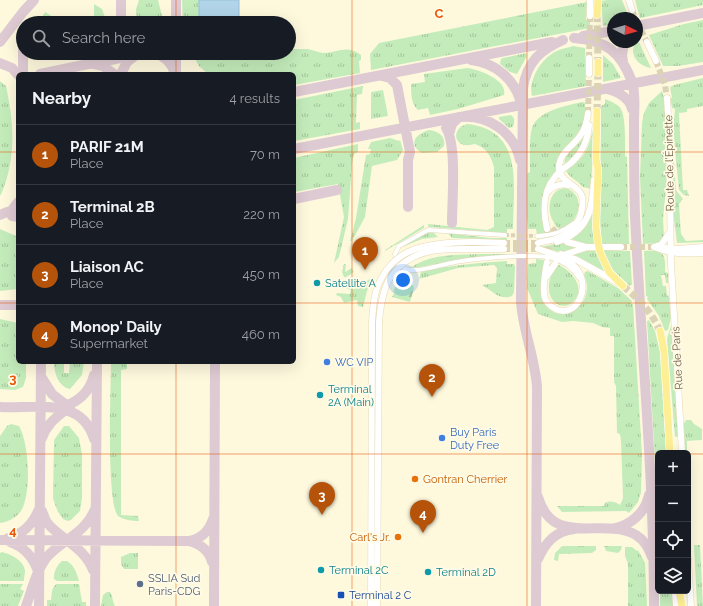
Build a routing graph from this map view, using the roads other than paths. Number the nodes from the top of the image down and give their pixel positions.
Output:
1 (590, 0) edge
2 (598, 0) edge
3 (629, 0) edge
4 (632, 10) tunnel mouth
5 (594, 16) joint
6 (647, 42) tunnel mouth
7 (589, 58) tunnel mouth
8 (656, 61) tunnel mouth
9 (598, 62) tunnel mouth
10 (598, 73) tunnel mouth
11 (589, 74) tunnel mouth
12 (667, 98) tunnel mouth
13 (597, 111) tunnel mouth
14 (596, 159) junction
15 (560, 171) junction
16 (574, 186) junction
17 (545, 197) junction
18 (582, 214) junction
19 (550, 229) tunnel mouth
20 (670, 230) junction
21 (505, 235) tunnel mouth
22 (537, 236) tunnel mouth
23 (567, 242) tunnel mouth
24 (538, 246) junction
25 (597, 247) junction
26 (621, 247) tunnel mouth
27 (654, 247) junction
28 (703, 247) edge
29 (663, 251) junction
30 (674, 251) junction
31 (703, 253) edge
32 (566, 254) dead end
33 (547, 262) tunnel mouth
34 (555, 264) dead end
35 (671, 264) junction
36 (544, 286) junction
37 (583, 286) junction
38 (623, 286) joint
39 (660, 331) tunnel mouth
40 (670, 450) edge
41 (682, 450) edge
42 (675, 594) edge
43 (680, 594) edge
44 (690, 594) edge
45 (371, 606) edge
46 (377, 606) edge
47 (676, 606) edge
48 (682, 606) edge
49 (691, 606) edge

1 - 5 main road
2 - 5 main road
3 - 4 main road
6 - 8 main road
7 - 11 main road
9 - 10 main road
12 - 20 main road, Route de l'Épinette
13 - 14 main road
14 - 24 main road
14 - 25 main road
15 - 15 main road
15 - 16 main road
15 - 17 main road
16 - 17 main road
16 - 18 main road
17 - 19 main road
18 - 22 street
18 - 24 main road
20 - 27 main road
20 - 30 main road, Route de l'Épinette
21 - 37 street
23 - 25 main road
24 - 37 main road
24 - 38 main road
25 - 26 main road
25 - 32 main road
25 - 38 main road
27 - 29 main road
27 - 30 main road
28 - 30 main road
29 - 30 main road
29 - 35 main road, Rue de Paris
30 - 31 main road
30 - 35 main road, Rue de Paris
33 - 36 main road
34 - 36 main road
35 - 41 main road, Rue de Paris
36 - 37 main road
39 - 40 main road
42 - 47 main road
43 - 48 main road
44 - 49 main road
45 - 46 main road, bridge

